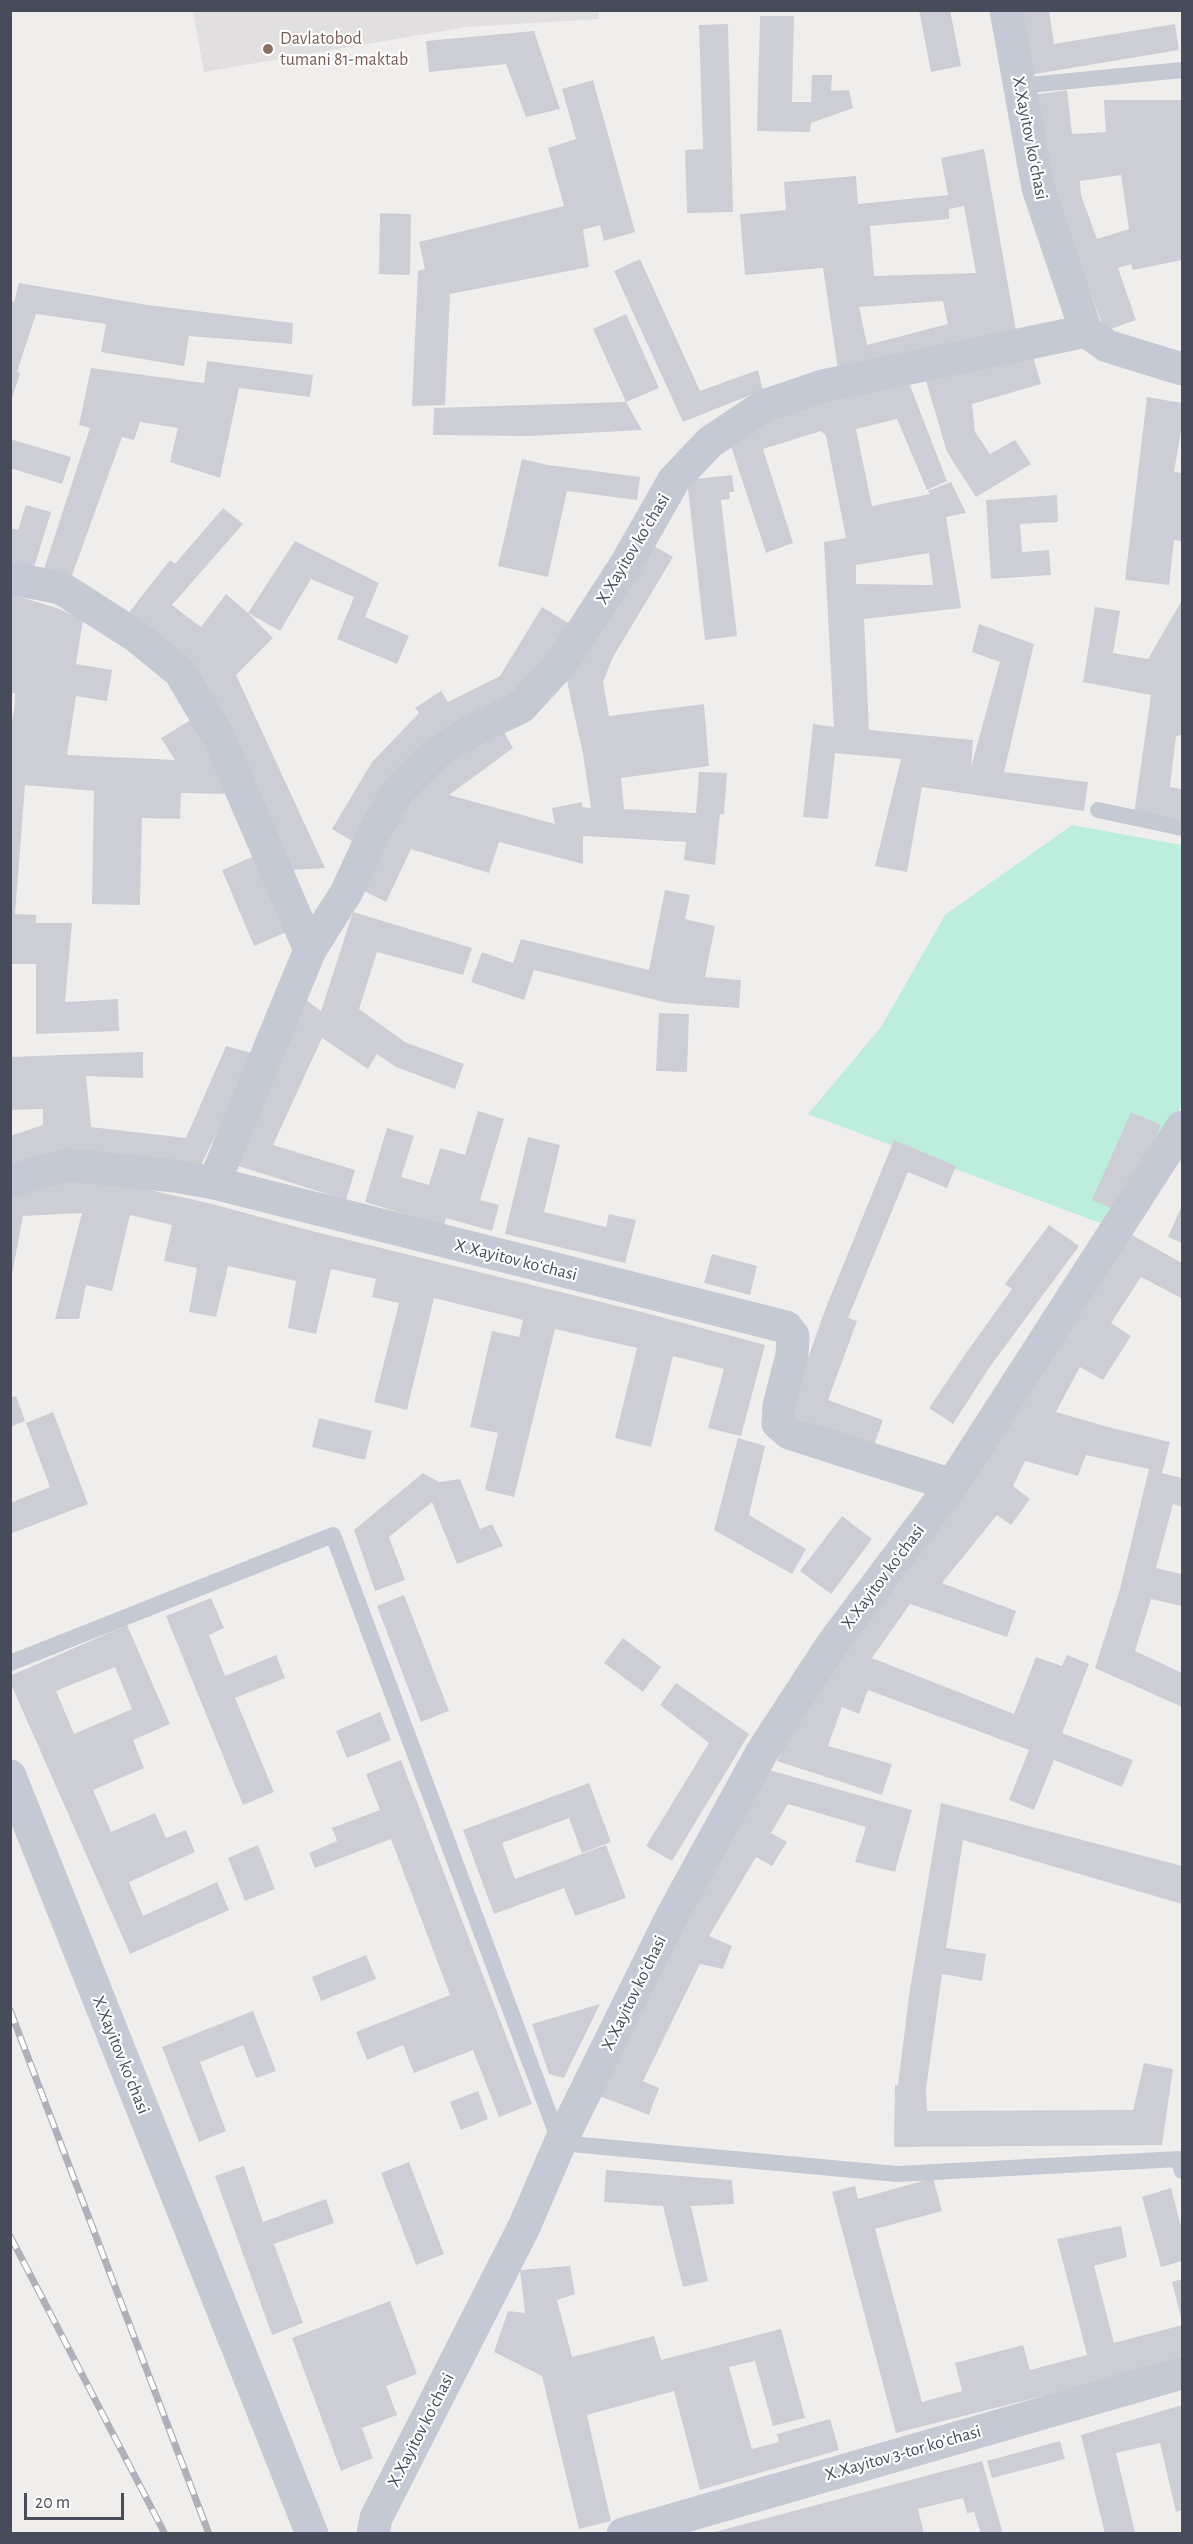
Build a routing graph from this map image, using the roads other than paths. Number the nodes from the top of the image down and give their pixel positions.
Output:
1 (1006, 10) edge
2 (1182, 70) edge
3 (1019, 86) junction
4 (1086, 331) junction
5 (1173, 361) edge
6 (10, 578) edge
7 (1098, 810) dead end
8 (1182, 828) edge
9 (310, 950) junction
10 (1182, 1127) edge
11 (10, 1180) edge
12 (214, 1184) junction
13 (952, 1485) junction
14 (10, 1663) edge
15 (10, 1776) edge
16 (560, 2142) junction
17 (1182, 2171) edge
18 (1182, 2373) edge
19 (312, 2534) edge
20 (373, 2534) edge
21 (623, 2534) edge

1 - 3 street, X.Xayitov koʻchasi
2 - 3 lane
3 - 4 street, X.Xayitov koʻchasi
4 - 5 street
4 - 9 street, X.Xayitov koʻchasi
6 - 9 street
7 - 8 lane
9 - 12 street, X.Xayitov koʻchasi
10 - 13 street, X.Xayitov koʻchasi
11 - 12 street, X.Xayitov koʻchasi
12 - 13 street, X.Xayitov koʻchasi
13 - 16 street, X.Xayitov koʻchasi
14 - 16 lane
15 - 19 street, X.Xayitov koʻchasi
16 - 17 lane
16 - 20 street, X.Xayitov koʻchasi
18 - 21 street, X.Xayitov 3-tor koʼchasi

